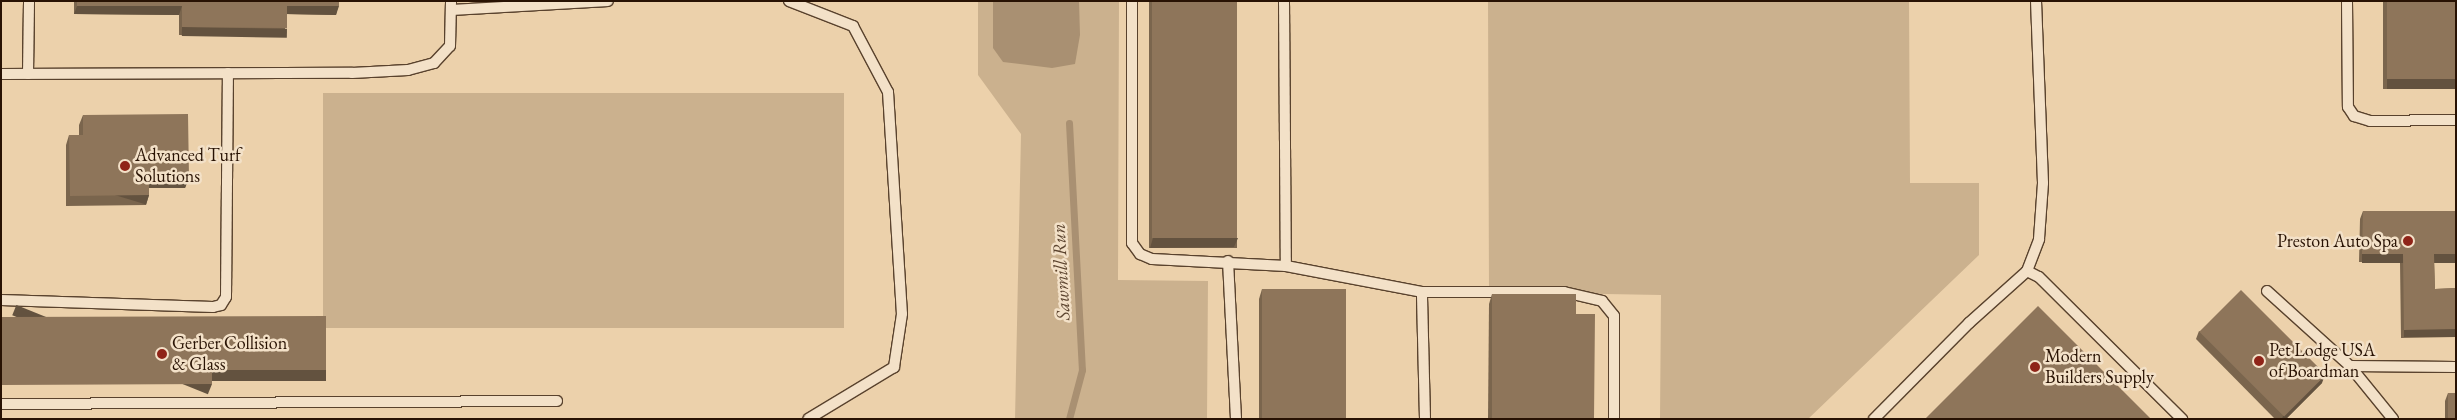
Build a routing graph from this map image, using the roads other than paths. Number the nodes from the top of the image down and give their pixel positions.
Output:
1 (29, 1) edge
2 (608, 1) edge
3 (790, 1) edge
4 (1132, 1) edge
5 (1284, 1) edge
6 (2036, 1) edge
7 (2347, 1) edge
8 (451, 5) edge
9 (228, 73) junction
10 (1, 74) edge
11 (28, 74) junction
12 (2456, 120) edge
13 (1228, 261) junction
14 (1286, 266) junction
15 (2027, 271) junction
16 (2267, 291) dead end
17 (1422, 292) junction
18 (1, 300) edge
19 (2350, 366) junction
20 (2456, 367) edge
21 (557, 401) dead end
22 (1, 404) edge
23 (808, 419) edge
24 (1236, 419) edge
25 (1425, 419) edge
26 (1614, 419) edge
27 (1874, 419) edge
28 (2182, 419) edge
29 (2393, 419) edge

1 - 11 lane
2 - 8 lane
3 - 23 lane
4 - 13 lane
5 - 14 lane
6 - 15 lane
7 - 12 lane
8 - 9 lane
9 - 11 lane
9 - 18 lane
10 - 11 lane
13 - 14 lane
13 - 24 lane
14 - 17 lane
15 - 27 lane
15 - 28 lane
16 - 19 lane
17 - 25 lane
17 - 26 lane
19 - 20 lane
19 - 29 lane
21 - 22 lane

